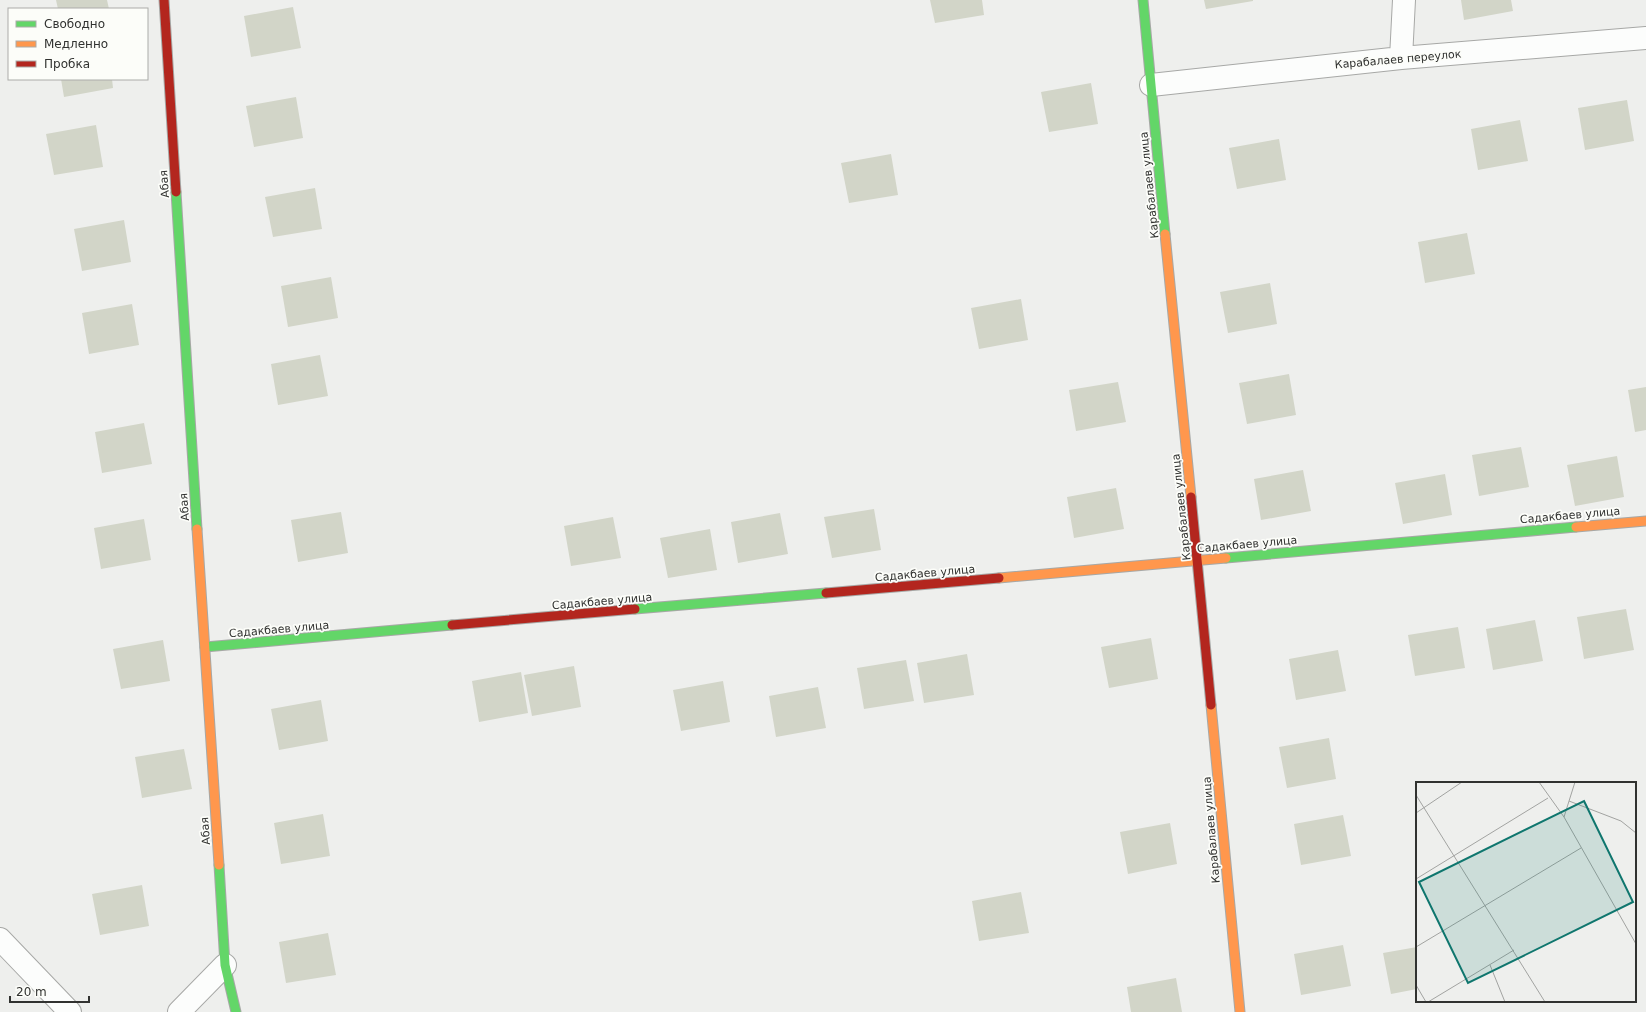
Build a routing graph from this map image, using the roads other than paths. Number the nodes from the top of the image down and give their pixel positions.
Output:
1 (164, 0) edge
2 (1143, 0) edge
3 (1404, 0) edge
4 (1646, 38) edge
5 (1401, 58) junction
6 (1151, 85) junction
7 (1646, 521) edge
8 (1198, 561) junction
9 (205, 647) junction
10 (0, 939) edge
11 (225, 964) junction
12 (70, 1012) edge
13 (179, 1012) edge
14 (236, 1012) edge
15 (1240, 1012) edge

1 - 9 street, Абая
2 - 6 street, Карабалаев улица
3 - 5 street
4 - 5 street, Карабалаев переулок
5 - 6 street, Карабалаев переулок
6 - 8 street, Карабалаев улица
7 - 8 street, Садакбаев улица
8 - 9 street, Садакбаев улица
8 - 15 street, Карабалаев улица
9 - 11 street, Абая
10 - 12 street
11 - 13 street
11 - 14 street, Абая

